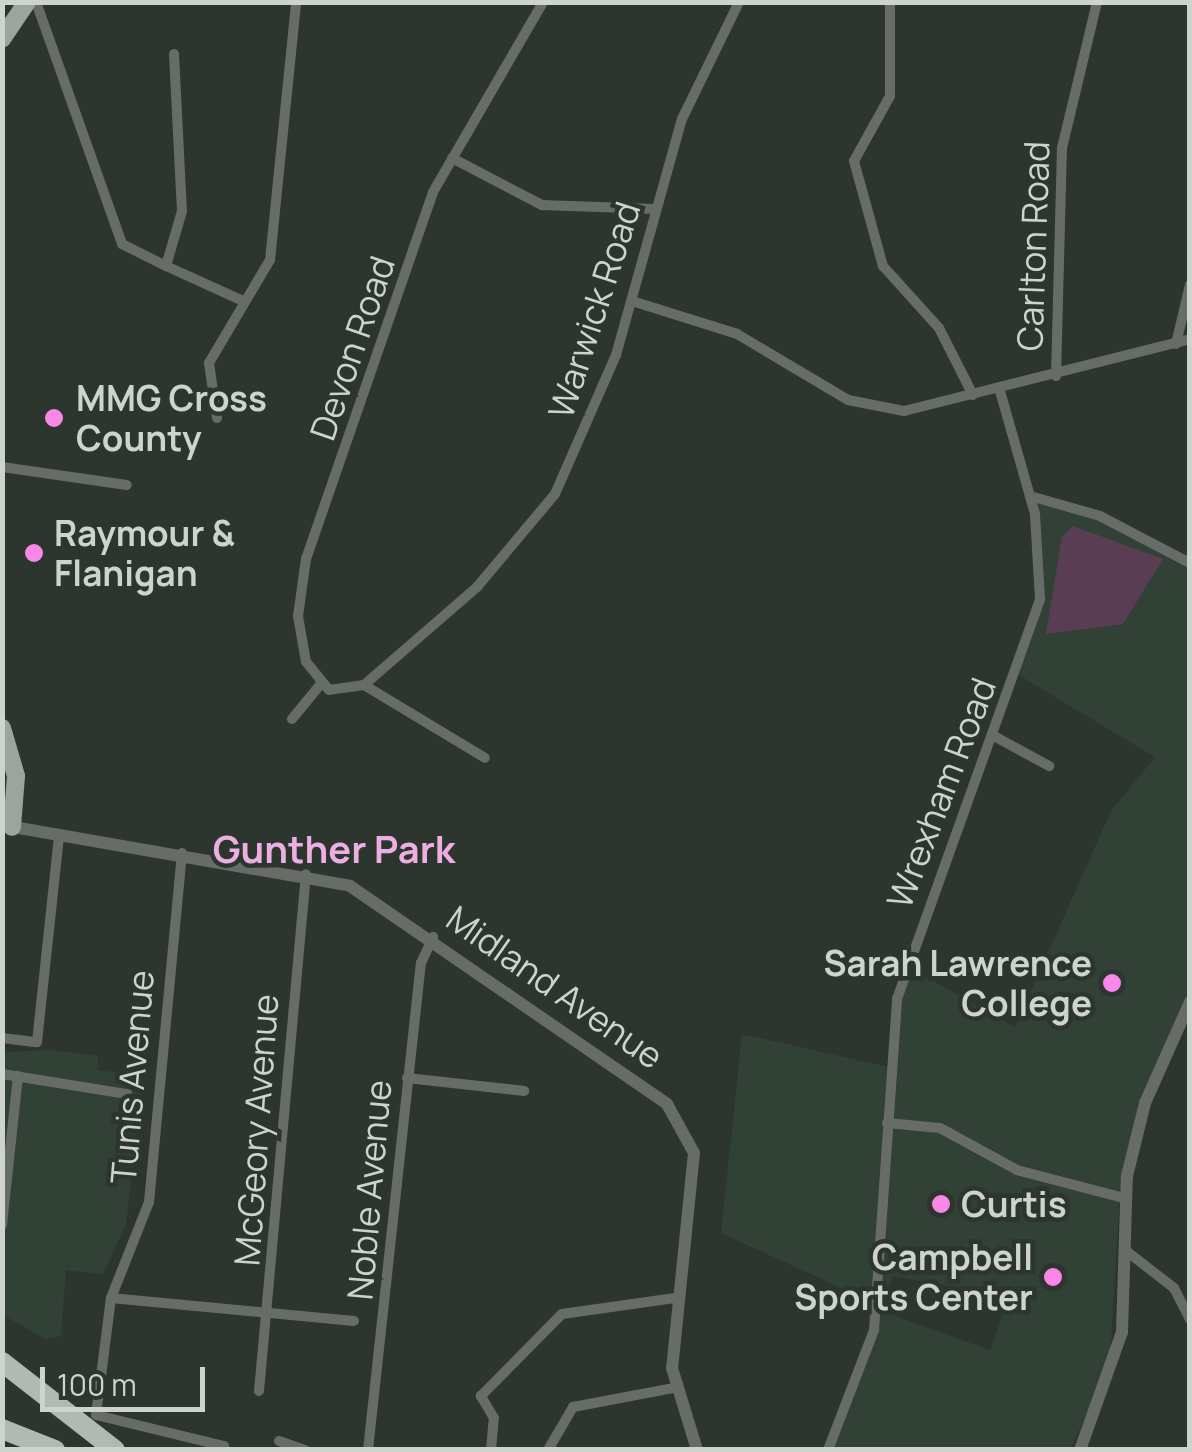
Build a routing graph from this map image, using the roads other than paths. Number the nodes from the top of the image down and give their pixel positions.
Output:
1 (26, 2) edge
2 (36, 2) edge
3 (296, 2) edge
4 (543, 2) edge
5 (739, 2) edge
6 (890, 2) edge
7 (1097, 2) edge
8 (2, 39) edge
9 (174, 54) dead end
10 (452, 158) junction
11 (656, 209) junction
12 (166, 266) junction
13 (1190, 285) edge
14 (241, 300) junction
15 (632, 301) junction
16 (1188, 324) edge
17 (1190, 339) edge
18 (1176, 344) junction
19 (1056, 376) junction
20 (1000, 391) junction
21 (974, 394) junction
22 (218, 418) dead end
23 (2, 467) edge
24 (127, 485) dead end
25 (1030, 496) junction
26 (1190, 563) edge
27 (320, 685) junction
28 (364, 685) junction
29 (292, 719) dead end
30 (2, 728) edge
31 (994, 736) junction
32 (6, 745) edge
33 (485, 758) dead end
34 (1050, 766) dead end
35 (7, 826) edge
36 (59, 835) junction
37 (182, 853) junction
38 (306, 873) junction
39 (433, 937) junction
40 (1187, 1015) edge
41 (2, 1038) edge
42 (2, 1074) edge
43 (18, 1076) junction
44 (407, 1078) junction
45 (524, 1091) dead end
46 (127, 1094) dead end
47 (887, 1123) junction
48 (1124, 1198) junction
49 (2, 1225) edge
50 (1125, 1250) junction
51 (112, 1298) junction
52 (675, 1298) junction
53 (270, 1310) junction
54 (1190, 1320) edge
55 (354, 1321) dead end
56 (2, 1362) edge
57 (674, 1388) junction
58 (260, 1391) dead end
59 (2, 1429) edge
60 (279, 1441) dead end
61 (224, 1446) dead end
62 (55, 1450) edge
63 (115, 1450) edge
64 (305, 1450) edge
65 (368, 1450) edge
66 (491, 1450) edge
67 (548, 1450) edge
68 (697, 1450) edge
69 (828, 1450) edge
70 (1080, 1450) edge

1 - 8 main road
2 - 12 street
3 - 14 street
4 - 10 street, Devon Road
5 - 11 street, Warwick Road
6 - 21 street
7 - 19 street, Carlton Road
9 - 12 street
10 - 11 street
10 - 27 street, Devon Road
11 - 15 street, Warwick Road
12 - 14 street
13 - 16 street
14 - 22 street
15 - 21 street
15 - 28 street, Warwick Road
16 - 18 street
17 - 18 street
18 - 19 street
19 - 20 street
20 - 21 street
20 - 25 street, Wrexham Road
23 - 24 street
25 - 26 street
25 - 31 street, Wrexham Road
27 - 28 street
27 - 29 street
28 - 33 street
30 - 32 main road
31 - 34 street
31 - 47 street, Wrexham Road
32 - 35 main road
35 - 36 street, Midland Avenue
36 - 37 street, Midland Avenue
36 - 41 street
37 - 38 street, Midland Avenue
37 - 51 street, Tunis Avenue
38 - 39 street, Midland Avenue
38 - 53 street, McGeory Avenue
39 - 44 street, Noble Avenue
39 - 52 street, Midland Avenue
40 - 48 street
42 - 43 street
43 - 46 street
43 - 49 street
44 - 45 street
44 - 65 street, Noble Avenue
47 - 48 street
47 - 69 street, Wrexham Road
48 - 50 street
50 - 54 street
50 - 70 street
51 - 53 street
51 - 61 street, Tunis Avenue
52 - 57 street, Midland Avenue
52 - 66 street
53 - 55 street
53 - 58 street, McGeory Avenue
56 - 63 highway
57 - 67 street
57 - 68 street, Midland Avenue
59 - 62 highway
60 - 64 street

